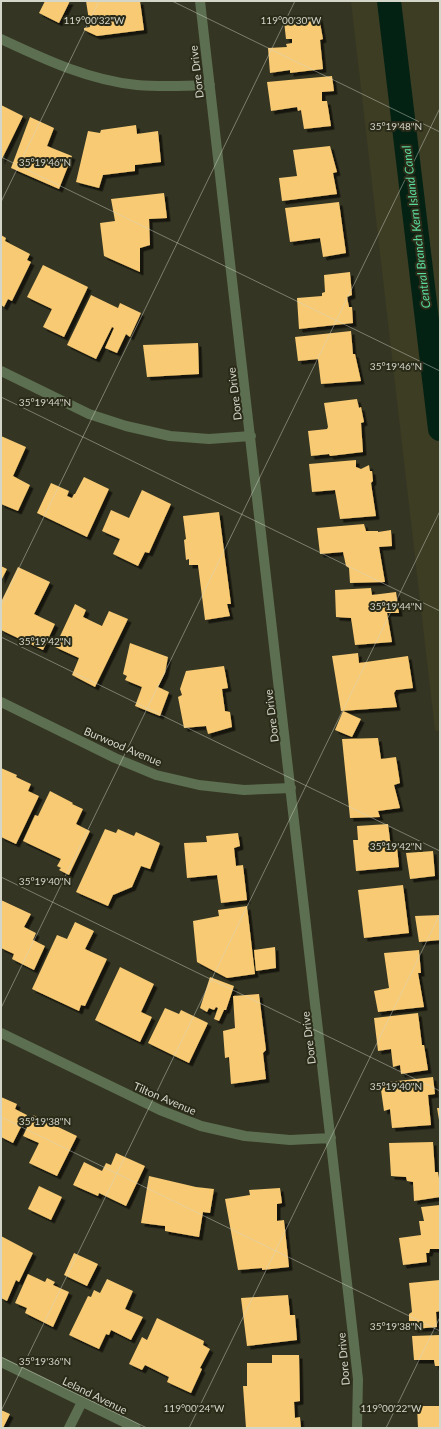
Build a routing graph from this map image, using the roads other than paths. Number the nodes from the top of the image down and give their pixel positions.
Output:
1 (200, 1) edge
2 (1, 38) edge
3 (210, 85) junction
4 (1, 371) edge
5 (251, 436) junction
6 (1, 702) edge
7 (291, 788) junction
8 (1, 1033) edge
9 (331, 1138) junction
10 (1, 1362) edge
11 (82, 1402) junction
12 (69, 1428) edge
13 (136, 1428) edge
14 (357, 1428) edge

1 - 3 street, Dore Drive
2 - 3 street
3 - 5 street, Dore Drive
4 - 5 street
5 - 7 street, Dore Drive
6 - 7 street, Burwood Avenue
7 - 9 street, Dore Drive
8 - 9 street, Tilton Avenue
9 - 14 street, Dore Drive
10 - 11 street, Leland Avenue
11 - 12 street
11 - 13 street, Leland Avenue

